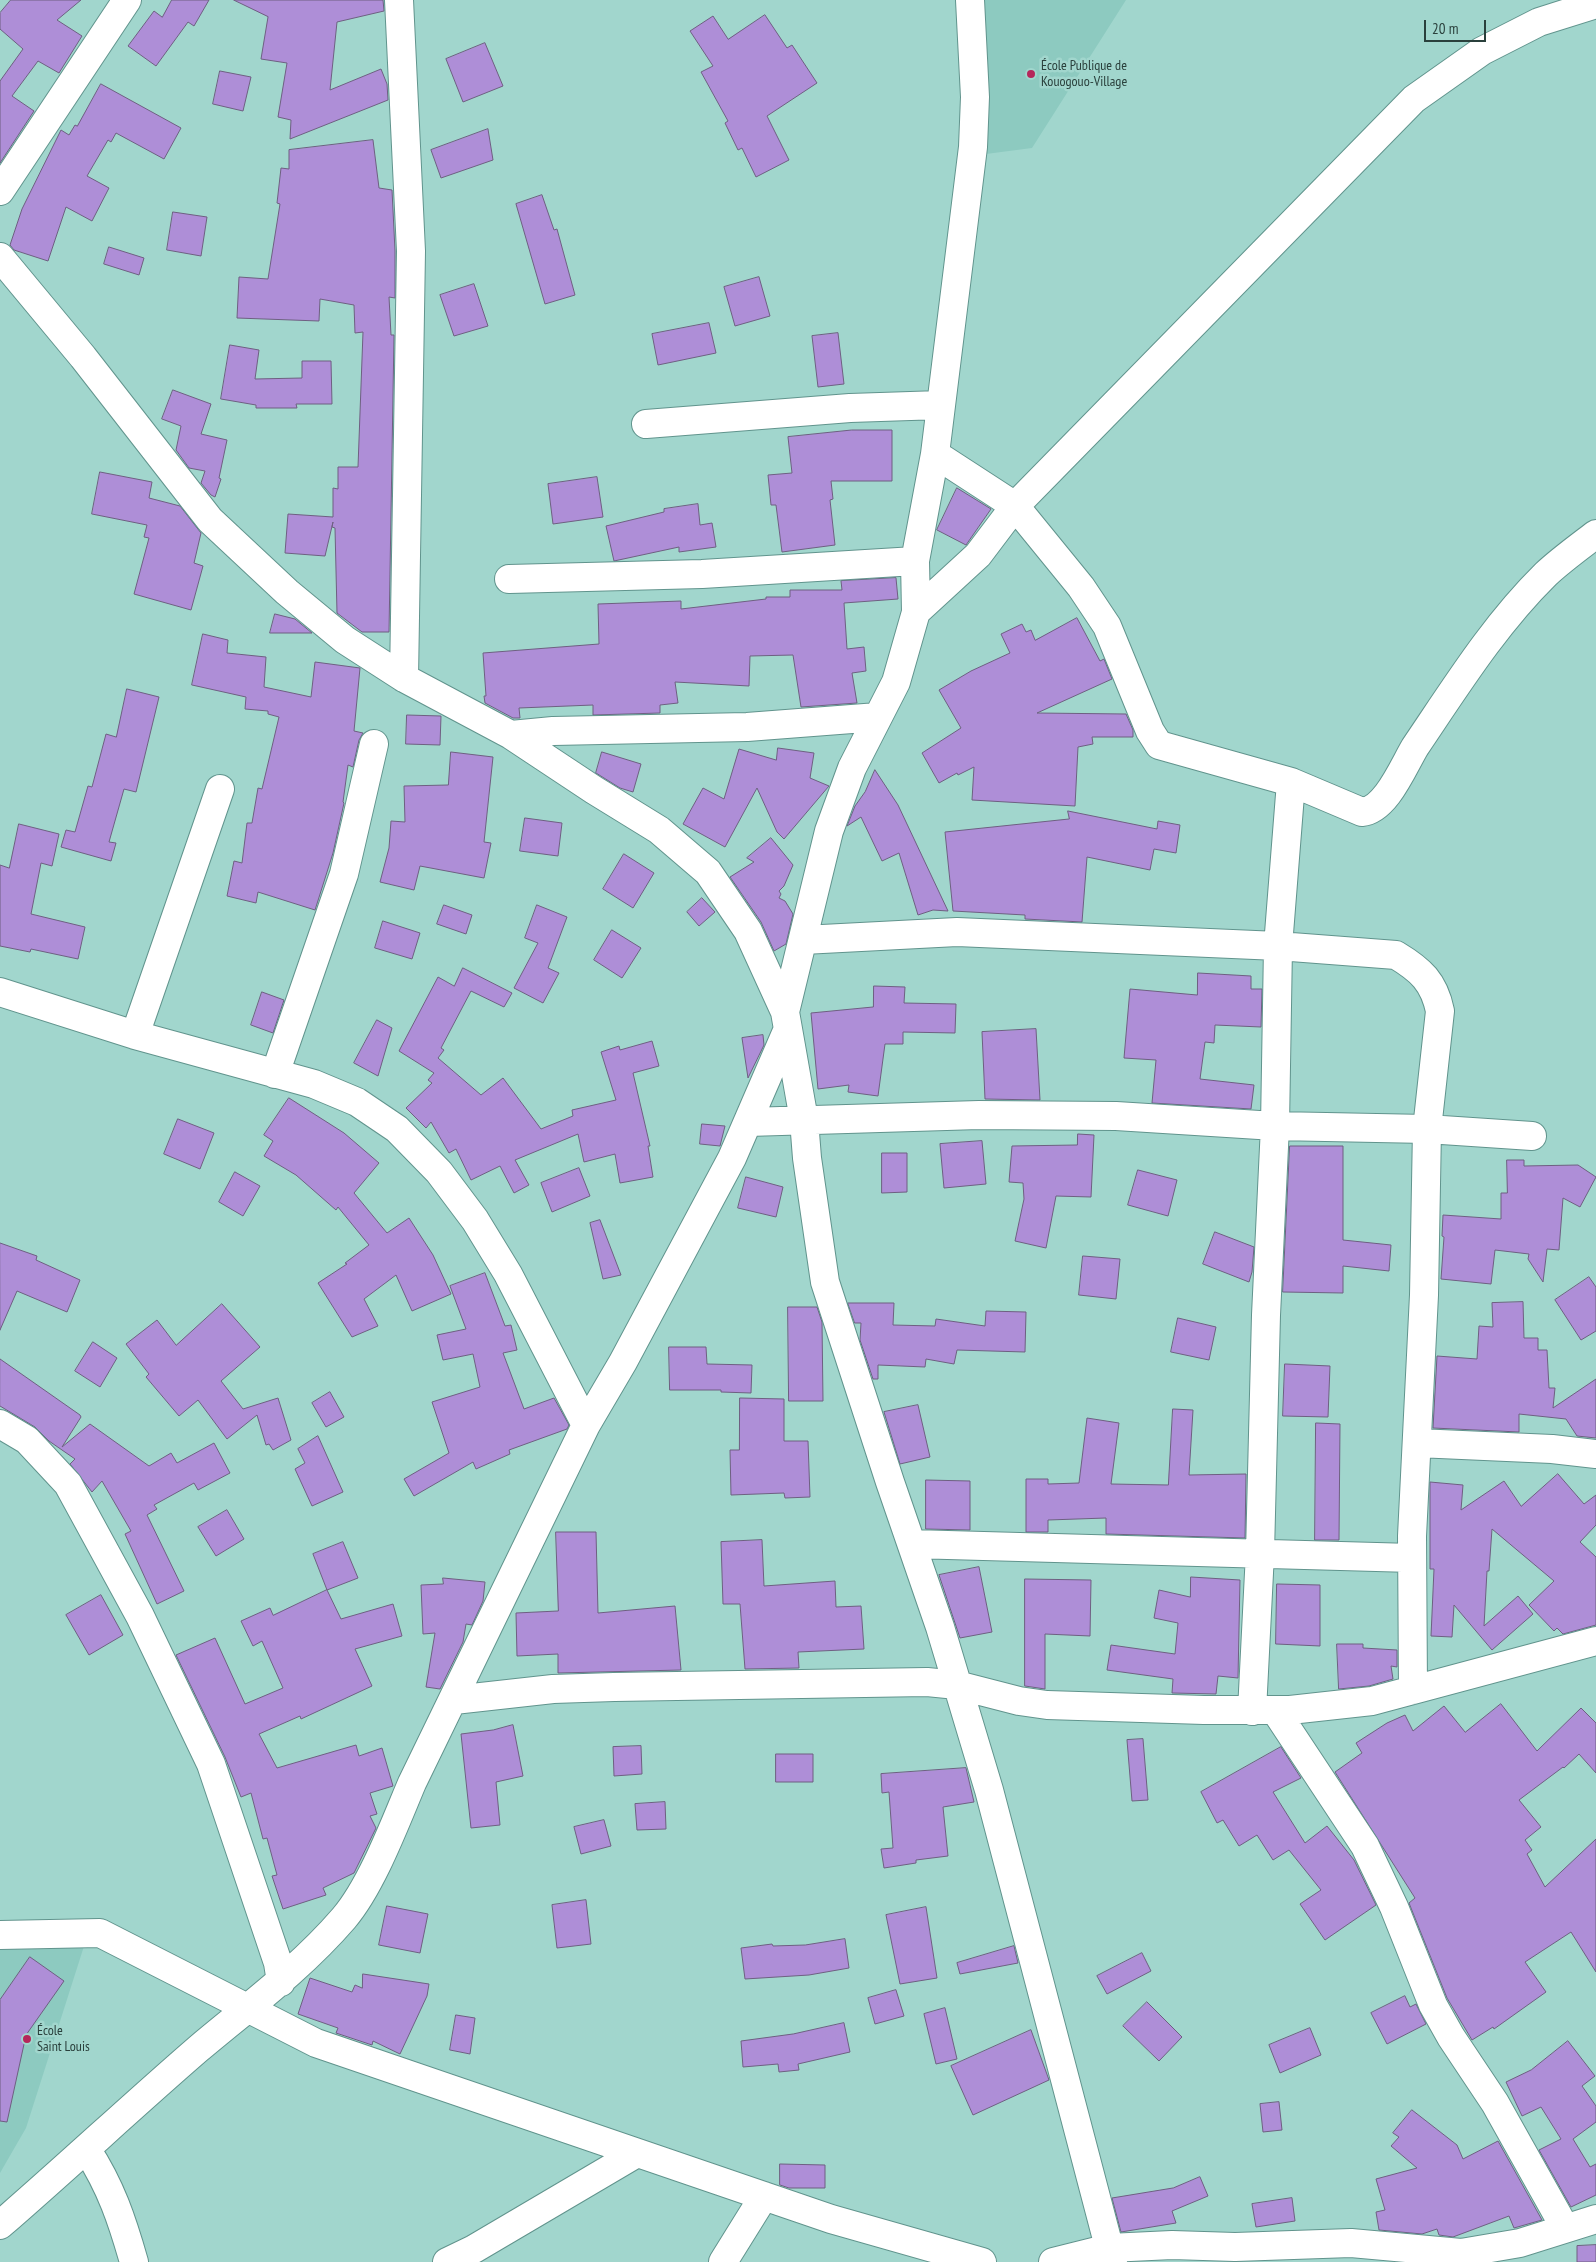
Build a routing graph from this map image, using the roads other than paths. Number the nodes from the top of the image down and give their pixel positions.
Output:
1 (127, 0) edge
2 (399, 0) edge
3 (970, 0) edge
4 (1596, 4) edge
5 (0, 191) edge
6 (0, 257) edge
7 (941, 405) junction
8 (646, 424) dead end
9 (935, 454) junction
10 (1015, 506) junction
11 (1596, 534) edge
12 (914, 562) junction
13 (509, 580) dead end
14 (916, 612) junction
15 (404, 678) junction
16 (878, 717) junction
17 (511, 735) junction
18 (374, 744) dead end
19 (1291, 782) junction
20 (220, 789) dead end
21 (803, 940) junction
22 (1278, 946) junction
23 (0, 992) edge
24 (786, 1022) junction
25 (135, 1036) junction
26 (275, 1074) junction
27 (804, 1120) junction
28 (748, 1122) junction
29 (1275, 1126) junction
30 (1427, 1129) junction
31 (1532, 1136) dead end
32 (0, 1424) edge
33 (586, 1425) junction
34 (1417, 1443) junction
35 (1596, 1454) edge
36 (912, 1544) junction
37 (1260, 1553) junction
38 (1412, 1558) junction
39 (1596, 1641) edge
40 (957, 1685) junction
41 (1414, 1690) junction
42 (454, 1700) junction
43 (1263, 1710) junction
44 (0, 1935) edge
45 (281, 1982) junction
46 (246, 2008) junction
47 (87, 2150) junction
48 (636, 2153) junction
49 (764, 2196) junction
50 (1596, 2218) edge
51 (0, 2225) edge
52 (1566, 2228) junction
53 (1520, 2253) edge
54 (1111, 2255) edge
55 (134, 2262) edge
56 (447, 2262) edge
57 (723, 2262) edge
58 (982, 2262) edge
59 (1053, 2262) edge

1 - 5 street
2 - 15 street
3 - 7 street
4 - 10 street
6 - 15 street
7 - 8 street
7 - 9 street
9 - 10 street
9 - 12 street
10 - 14 street
10 - 19 street
11 - 19 street
12 - 13 street
12 - 14 street
14 - 16 street
15 - 17 street
16 - 17 street
16 - 21 street
17 - 24 street
18 - 26 street
19 - 22 street
20 - 25 street
21 - 22 street
21 - 24 street
22 - 29 street
22 - 30 street
23 - 25 street
24 - 27 street
24 - 28 street
25 - 26 street
26 - 33 street
27 - 28 street
27 - 29 street
27 - 36 street
28 - 33 street
29 - 30 street
29 - 37 street
30 - 31 street
30 - 34 street
32 - 45 street
33 - 42 street
34 - 35 street
34 - 38 street
36 - 37 street
36 - 40 street
37 - 38 street
37 - 43 street
38 - 41 street
39 - 41 street
40 - 42 street
40 - 43 street
40 - 54 street
41 - 43 street
42 - 45 street
43 - 52 street
44 - 46 street
45 - 46 street
46 - 47 street
46 - 48 street
47 - 51 street
47 - 55 street
48 - 49 street
48 - 56 street
49 - 57 street
49 - 58 street
50 - 52 street
52 - 53 street
53 - 54 street
54 - 59 street

